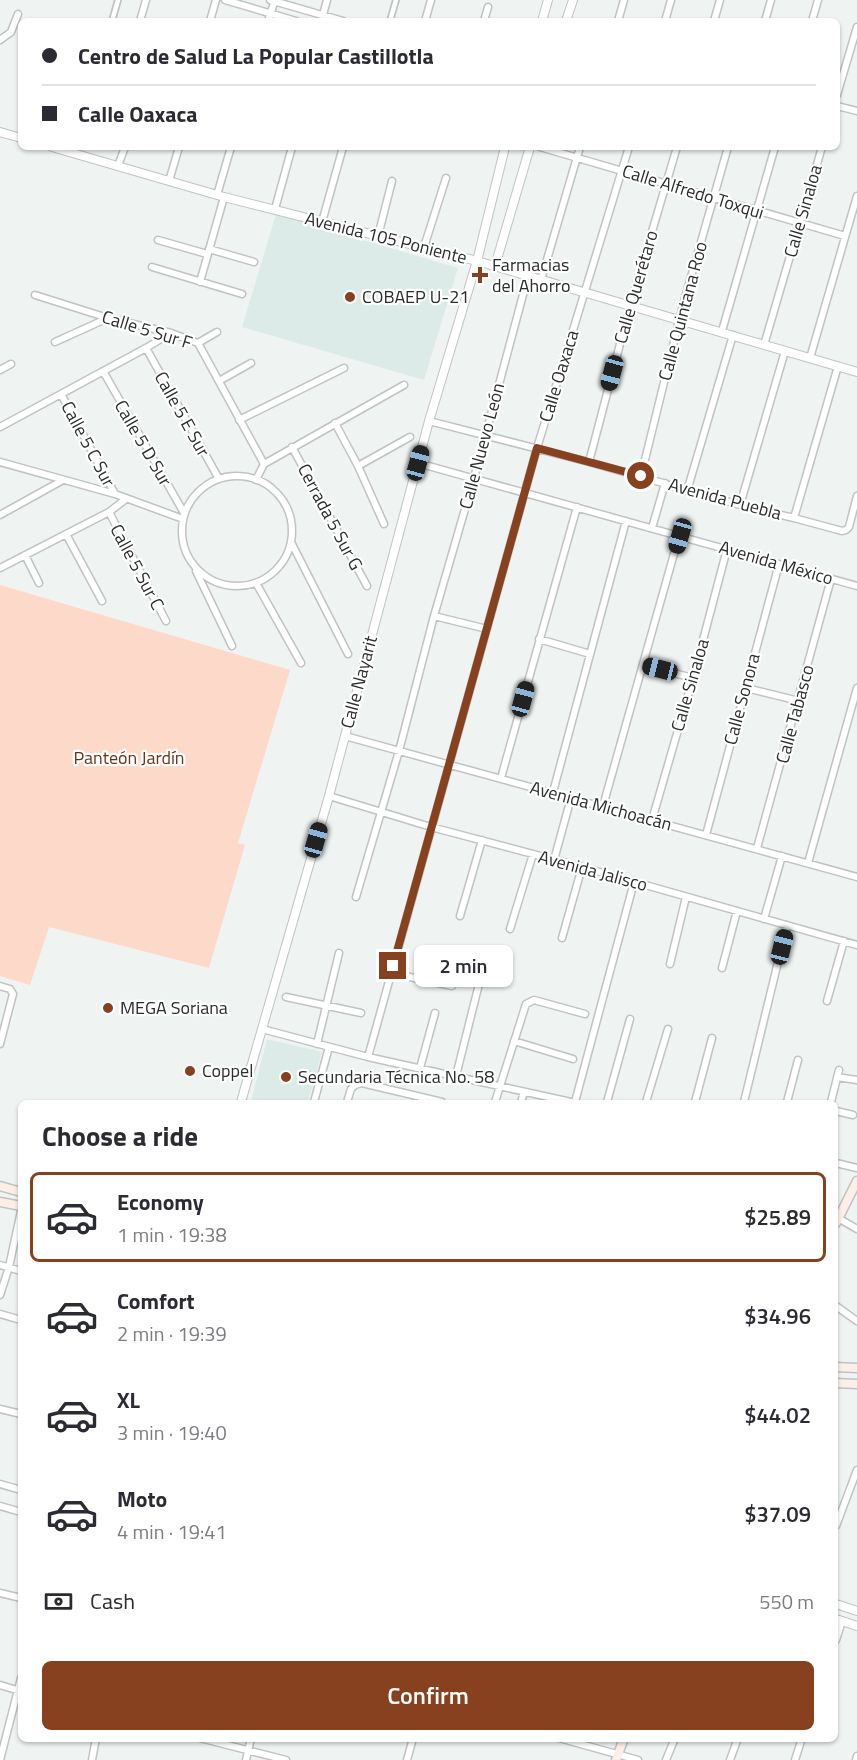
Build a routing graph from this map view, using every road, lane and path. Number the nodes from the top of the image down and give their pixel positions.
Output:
1 (118, 0) edge
2 (146, 0) edge
3 (216, 0) edge
4 (225, 0) edge
5 (273, 0) edge
6 (327, 0) edge
7 (396, 0) edge
8 (431, 0) edge
9 (548, 0) edge
10 (573, 0) edge
11 (624, 0) edge
12 (671, 0) edge
13 (720, 0) edge
14 (771, 0) edge
15 (818, 0) edge
16 (488, 7) dead end
17 (18, 14) dead end
18 (323, 15) junction
19 (270, 17) edge
20 (113, 18) edge
21 (141, 18) edge
22 (211, 18) edge
23 (333, 18) edge
24 (391, 18) edge
25 (426, 18) edge
26 (485, 18) edge
27 (543, 18) edge
28 (567, 18) edge
29 (619, 18) edge
30 (666, 18) edge
31 (715, 18) edge
32 (766, 18) edge
33 (813, 18) edge
34 (857, 27) edge
35 (0, 40) edge
36 (840, 85) edge
37 (840, 107) edge
38 (857, 111) edge
39 (0, 132) edge
40 (18, 137) edge
41 (74, 150) edge
42 (124, 150) edge
43 (178, 150) edge
44 (230, 150) edge
45 (291, 150) edge
46 (342, 150) edge
47 (505, 150) edge
48 (529, 150) edge
49 (550, 150) edge
50 (579, 150) edge
51 (628, 150) edge
52 (676, 150) edge
53 (727, 150) edge
54 (774, 150) edge
55 (821, 150) edge
56 (577, 158) junction
57 (118, 166) junction
58 (622, 171) junction
59 (446, 178) dead end
60 (169, 181) junction
61 (393, 181) dead end
62 (666, 184) junction
63 (221, 196) junction
64 (857, 196) edge
65 (714, 198) junction
66 (274, 209) junction
67 (756, 211) junction
68 (322, 222) junction
69 (800, 223) junction
70 (378, 236) junction
71 (845, 236) junction
72 (158, 240) dead end
73 (424, 247) junction
74 (208, 252) junction
75 (477, 261) junction
76 (254, 262) dead end
77 (495, 266) junction
78 (152, 267) dead end
79 (528, 276) junction
80 (541, 280) junction
81 (200, 282) junction
82 (585, 291) junction
83 (242, 294) dead end
84 (35, 295) dead end
85 (630, 306) junction
86 (108, 318) junction
87 (679, 319) junction
88 (722, 331) junction
89 (217, 332) dead end
90 (171, 333) junction
91 (733, 335) junction
92 (55, 342) dead end
93 (198, 343) junction
94 (764, 345) junction
95 (146, 348) junction
96 (785, 351) junction
97 (810, 358) junction
98 (252, 363) dead end
99 (11, 364) dead end
100 (838, 366) junction
101 (344, 368) dead end
102 (0, 370) edge
103 (103, 371) junction
104 (857, 372) edge
105 (219, 381) junction
106 (404, 385) dead end
107 (61, 394) junction
108 (239, 420) junction
109 (429, 420) junction
110 (334, 423) junction
111 (0, 427) edge
112 (485, 435) junction
113 (410, 437) dead end
114 (292, 447) junction
115 (537, 448) junction
116 (0, 462) edge
117 (589, 462) junction
118 (418, 463) junction
119 (264, 464) junction
120 (357, 466) junction
121 (641, 476) junction
122 (474, 478) junction
123 (219, 479) junction
124 (63, 480) junction
125 (256, 480) junction
126 (665, 483) junction
127 (687, 491) junction
128 (525, 493) junction
129 (115, 494) junction
130 (857, 496) edge
131 (126, 499) junction
132 (740, 506) junction
133 (577, 507) junction
134 (109, 512) junction
135 (0, 515) edge
136 (183, 516) junction
137 (794, 518) junction
138 (626, 521) junction
139 (384, 524) dead end
140 (652, 528) junction
141 (66, 534) junction
142 (680, 536) junction
143 (291, 542) junction
144 (727, 549) junction
145 (25, 555) junction
146 (779, 564) junction
147 (194, 567) junction
148 (0, 568) edge
149 (831, 579) junction
150 (39, 583) dead end
151 (256, 583) junction
152 (367, 586) dead end
153 (857, 586) edge
154 (102, 601) dead end
155 (434, 616) junction
156 (166, 621) dead end
157 (487, 629) junction
158 (539, 639) junction
159 (232, 646) dead end
160 (348, 654) dead end
161 (590, 654) junction
162 (301, 663) dead end
163 (643, 665) junction
164 (693, 678) junction
165 (746, 688) junction
166 (857, 688) edge
167 (799, 701) junction
168 (854, 708) edge
169 (345, 736) junction
170 (399, 751) junction
171 (449, 765) junction
172 (501, 778) junction
173 (553, 792) junction
174 (329, 796) junction
175 (571, 798) junction
176 (603, 807) junction
177 (382, 812) junction
178 (652, 820) junction
179 (431, 827) junction
180 (706, 835) junction
181 (482, 840) junction
182 (757, 848) junction
183 (533, 854) junction
184 (782, 856) junction
185 (554, 860) junction
186 (808, 863) junction
187 (582, 867) junction
188 (857, 877) edge
189 (634, 882) junction
190 (356, 897) dead end
191 (686, 897) junction
192 (737, 911) junction
193 (460, 916) dead end
194 (764, 919) junction
195 (787, 925) junction
196 (510, 929) dead end
197 (562, 938) dead end
198 (844, 941) junction
199 (857, 945) edge
200 (339, 953) dead end
201 (670, 964) dead end
202 (722, 968) dead end
203 (391, 973) junction
204 (481, 976) dead end
205 (0, 986) edge
206 (452, 986) dead end
207 (286, 997) dead end
208 (826, 1001) dead end
209 (326, 1005) junction
210 (361, 1013) dead end
211 (435, 1013) dead end
212 (585, 1014) dead end
213 (630, 1019) dead end
214 (262, 1029) junction
215 (668, 1029) dead end
216 (712, 1038) dead end
217 (514, 1041) junction
218 (0, 1044) edge
219 (317, 1044) junction
220 (329, 1047) junction
221 (368, 1057) junction
222 (573, 1059) dead end
223 (798, 1060) dead end
224 (420, 1068) junction
225 (456, 1076) junction
226 (857, 1080) edge
227 (500, 1086) junction
228 (524, 1092) junction
229 (242, 1100) edge
230 (315, 1100) edge
231 (348, 1100) edge
232 (434, 1100) edge
233 (496, 1100) edge
234 (522, 1100) edge
235 (563, 1100) edge
236 (574, 1100) edge
237 (608, 1100) edge
238 (647, 1100) edge
239 (696, 1100) edge
240 (744, 1100) edge
241 (788, 1100) edge
242 (831, 1100) edge
243 (838, 1111) edge
244 (853, 1115) dead end
245 (838, 1163) edge
246 (857, 1168) edge
247 (857, 1181) edge
248 (0, 1186) edge
249 (18, 1191) edge
250 (0, 1202) edge
251 (18, 1208) edge
252 (838, 1218) edge
253 (838, 1220) edge
254 (18, 1224) edge
255 (857, 1229) edge
256 (0, 1265) edge
257 (9, 1267) junction
258 (18, 1270) edge
259 (0, 1295) edge
260 (838, 1307) edge
261 (0, 1314) edge
262 (18, 1319) edge
263 (857, 1321) edge
264 (838, 1367) edge
265 (857, 1368) edge
266 (838, 1383) edge
267 (857, 1384) edge
268 (0, 1408) edge
269 (18, 1413) edge
270 (857, 1470) edge
271 (0, 1484) edge
272 (18, 1489) edge
273 (0, 1506) edge
274 (18, 1511) edge
275 (838, 1521) edge
276 (0, 1593) edge
277 (18, 1597) edge
278 (838, 1605) edge
279 (857, 1611) edge
280 (839, 1620) edge
281 (857, 1626) edge
282 (0, 1685) edge
283 (18, 1690) edge
284 (18, 1694) edge
285 (95, 1742) edge
286 (216, 1742) edge
287 (250, 1742) edge
288 (412, 1742) edge
289 (571, 1742) edge
290 (623, 1742) edge
291 (673, 1742) edge
292 (737, 1742) edge
293 (801, 1742) edge
294 (248, 1750) junction
295 (617, 1757) edge
296 (0, 1760) edge
297 (92, 1760) edge
298 (246, 1760) edge
299 (286, 1760) edge
300 (407, 1760) edge
301 (638, 1760) edge
302 (666, 1760) edge
303 (730, 1760) edge
304 (795, 1760) edge

1 - 20 street
2 - 21 street
3 - 22 street
4 - 19 street
5 - 18 street
5 - 19 street
6 - 18 street
7 - 24 street
8 - 25 street
9 - 27 street
10 - 28 street
11 - 29 street
12 - 30 street
13 - 31 street
14 - 32 street
15 - 33 street
16 - 26 street
17 - 35 street
18 - 23 street
34 - 36 street
37 - 38 street
39 - 40 street
41 - 57 street, Avenida 105 Poniente
42 - 57 street
43 - 60 street
44 - 63 street
45 - 66 street
46 - 68 street
47 - 75 street, Calle Nayarit
48 - 77 street
49 - 56 street, Calle Alfredo Toxqui
50 - 56 street
51 - 58 street, Calle Oaxaca
52 - 62 street, Calle Querétaro
53 - 65 street, Calle Quintana Roo
54 - 67 street
55 - 69 street, Calle Sinaloa
56 - 58 street, Calle Alfredo Toxqui
56 - 80 street
57 - 60 street, Avenida 105 Poniente
58 - 62 street, Calle Alfredo Toxqui
58 - 82 street, Calle Oaxaca
59 - 73 street
60 - 63 street, Avenida 105 Poniente
61 - 70 street
62 - 65 street, Calle Alfredo Toxqui
62 - 85 street, Calle Querétaro
63 - 66 street, Avenida 105 Poniente
63 - 74 street
64 - 71 street
65 - 67 street, Calle Alfredo Toxqui
65 - 87 street, Calle Quintana Roo
66 - 68 street, Avenida 105 Poniente
67 - 69 street, Calle Alfredo Toxqui
67 - 88 street
68 - 70 street, Avenida 105 Poniente
69 - 71 street, Calle Alfredo Toxqui
69 - 94 street, Calle Sinaloa
70 - 73 street, Avenida 105 Poniente
71 - 97 street
72 - 74 street
73 - 75 street, Avenida 105 Poniente
74 - 76 street
74 - 81 street
75 - 77 street, Avenida 105 Poniente
75 - 109 street, Calle Nayarit
77 - 79 street, Avenida 105 Poniente
78 - 81 street
79 - 80 street, Avenida 105 Poniente
79 - 112 street, Calle Nuevo León
80 - 82 street, Avenida 105 Poniente
81 - 83 street
82 - 85 street, Avenida 105 Poniente
82 - 115 street, Calle Oaxaca
84 - 86 street, Calle 5 Sur F
85 - 87 street, Avenida 105 Poniente
85 - 117 street, Calle Querétaro
86 - 90 street, Calle 5 Sur F
86 - 92 street
87 - 88 street, Avenida 105 Poniente
87 - 121 street, Calle Quintana Roo
88 - 91 street, Avenida 105 Poniente
89 - 93 street
90 - 93 street, Calle 5 Sur F
90 - 95 street
91 - 94 street, Avenida 105 Poniente
91 - 127 street
93 - 105 street, Calle 5 Sur F
94 - 96 street, Avenida 105 Poniente
95 - 103 street
95 - 123 street, Calle 5 E Sur
96 - 97 street, Avenida 105 Poniente
96 - 132 street
97 - 100 street, Avenida 105 Poniente
98 - 105 street
99 - 102 street
100 - 104 street, Avenida 105 Poniente
100 - 137 street
101 - 108 street
103 - 107 street
103 - 136 street, Calle 5 D Sur
105 - 108 street, Calle 5 Sur F
106 - 110 street
107 - 111 street
107 - 129 street, Calle 5 C Sur
108 - 119 street, Calle 5 Sur F
109 - 112 street, Avenida Puebla
109 - 118 street, Calle Nayarit
110 - 114 street
110 - 120 street
112 - 115 street, Avenida Puebla
112 - 122 street, Calle Nuevo León
113 - 120 street
114 - 119 street
114 - 152 street, Cerrada 5 Sur G
115 - 117 street, Avenida Puebla
115 - 128 street, Calle Oaxaca
116 - 124 street
117 - 121 street, Avenida Puebla
118 - 122 street, Avenida México
118 - 169 street, Calle Nayarit
119 - 125 street
120 - 139 street
121 - 126 street, Avenida Puebla
122 - 128 street, Avenida México
122 - 155 street, Calle Nuevo León
123 - 125 street
123 - 136 street
124 - 129 street
124 - 135 street
125 - 143 street
126 - 127 street, Avenida Puebla
126 - 140 street
127 - 132 street, Avenida Puebla
128 - 133 street, Avenida México
128 - 157 street, Calle Oaxaca
129 - 131 street
130 - 137 street, Avenida Puebla
131 - 134 street
131 - 136 street
132 - 137 street, Avenida Puebla
133 - 138 street, Avenida México
133 - 158 street
134 - 141 street
134 - 156 street, Calle 5 Sur C
136 - 147 street
138 - 140 street, Avenida México
138 - 161 street
140 - 142 street, Avenida México
141 - 145 street
141 - 154 street
142 - 144 street, Avenida México
142 - 163 street
143 - 151 street
143 - 160 street
144 - 146 street, Avenida México
144 - 164 street, Calle Sinaloa
145 - 148 street
145 - 150 street
146 - 149 street, Avenida México
146 - 165 street, Calle Sonora
147 - 151 street
147 - 159 street
149 - 153 street, Avenida México
149 - 167 street, Calle Tabasco
151 - 162 street
155 - 157 street
155 - 170 street, Calle Nuevo León
157 - 171 street, Calle Oaxaca
158 - 161 street
158 - 172 street
161 - 173 street
163 - 164 street
163 - 176 street
164 - 178 street, Calle Sinaloa
165 - 167 street
165 - 180 street, Calle Sonora
166 - 168 street
167 - 182 street, Calle Tabasco
168 - 186 street
169 - 170 street, Avenida Michoacán
169 - 174 street, Calle Nayarit
170 - 171 street, Avenida Michoacán
170 - 177 street, Calle Nuevo León
171 - 172 street, Avenida Michoacán
171 - 179 street, Calle Oaxaca
172 - 173 street, Avenida Michoacán
173 - 175 street, Avenida Michoacán
174 - 177 street, Avenida Jalisco
174 - 214 street, Calle Nayarit
175 - 176 street, Avenida Michoacán
175 - 185 street
176 - 178 street, Avenida Michoacán
177 - 179 street, Avenida Jalisco
177 - 190 street, Calle Nuevo León
178 - 180 street, Avenida Michoacán
179 - 181 street, Avenida Jalisco
179 - 203 street, Calle Oaxaca
180 - 182 street, Avenida Michoacán
181 - 183 street, Avenida Jalisco
181 - 193 street
182 - 184 street, Avenida Michoacán
183 - 185 street, Avenida Jalisco
183 - 196 street
184 - 186 street, Avenida Michoacán
184 - 194 street
185 - 187 street, Avenida Jalisco
186 - 188 street, Avenida Michoacán
187 - 189 street, Avenida Jalisco
187 - 197 street
189 - 191 street, Avenida Jalisco
189 - 236 street
191 - 192 street, Avenida Jalisco
191 - 201 street
192 - 194 street, Avenida Jalisco
192 - 202 street
194 - 195 street, Avenida Jalisco
195 - 198 street, Avenida Jalisco
195 - 240 street
198 - 199 street, Avenida Jalisco
198 - 208 street
200 - 209 street
203 - 206 street
203 - 221 street, Calle Oaxaca
204 - 225 street
205 - 218 street
207 - 209 street
209 - 210 street
209 - 219 street
211 - 224 street
212 - 217 street
213 - 237 street
214 - 219 street
214 - 229 street, Calle Nayarit
215 - 238 street
216 - 239 street
217 - 222 street
217 - 227 street
219 - 220 street
220 - 221 street
220 - 230 street
221 - 224 street
223 - 241 street
224 - 225 street
225 - 227 street
226 - 242 street
227 - 228 street
227 - 233 street
228 - 234 street
228 - 235 street
231 - 232 street
243 - 244 street
245 - 246 street
247 - 252 main road
248 - 249 main road
250 - 251 main road
253 - 255 street
254 - 257 street
256 - 257 street
257 - 258 street
257 - 259 street
260 - 263 street
261 - 262 street
264 - 265 main road
266 - 267 main road
268 - 269 street
270 - 275 street
271 - 272 street
273 - 274 street
276 - 277 street
278 - 279 street
280 - 281 street
282 - 283 street
284 - 296 street
285 - 297 street
286 - 294 street
287 - 294 street
288 - 300 street
289 - 295 street
290 - 295 main road
291 - 302 street
292 - 303 street
293 - 304 street
294 - 298 street
294 - 299 street
295 - 301 street

